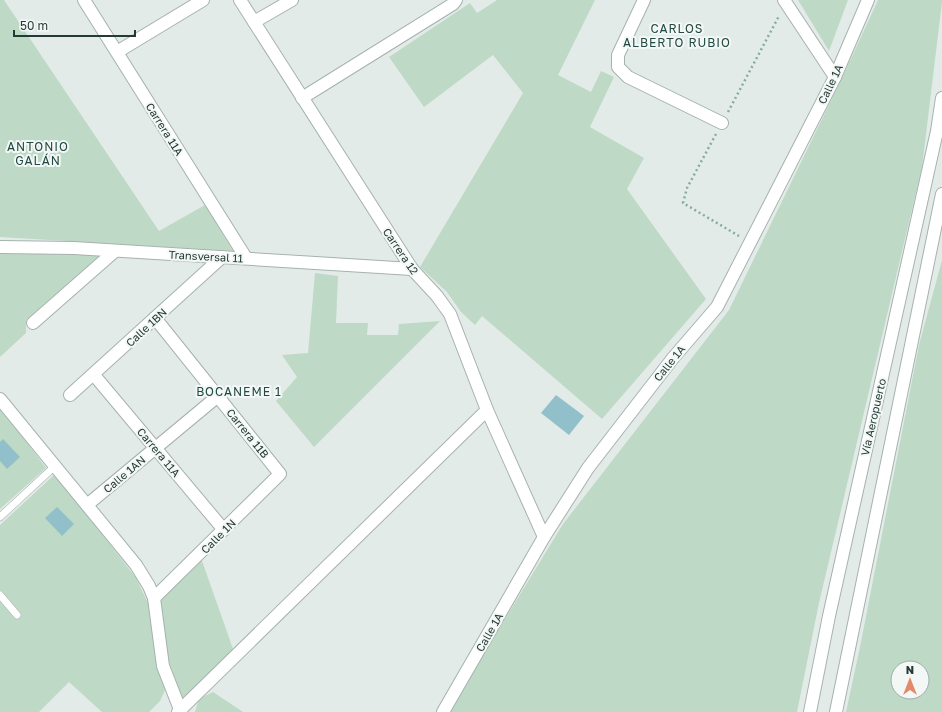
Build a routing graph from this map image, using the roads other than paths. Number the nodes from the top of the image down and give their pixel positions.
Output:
1 (84, 0) edge
2 (203, 0) edge
3 (240, 0) edge
4 (292, 0) edge
5 (456, 0) edge
6 (644, 0) edge
7 (784, 0) edge
8 (868, 0) edge
9 (254, 22) junction
10 (117, 52) junction
11 (835, 76) junction
12 (302, 98) junction
13 (942, 98) edge
14 (722, 124) dead end
15 (940, 133) edge
16 (942, 194) edge
17 (0, 247) edge
18 (115, 251) junction
19 (222, 257) junction
20 (246, 258) junction
21 (412, 269) junction
22 (155, 318) junction
23 (33, 323) dead end
24 (94, 374) junction
25 (70, 396) dead end
26 (218, 396) junction
27 (0, 399) edge
28 (487, 410) junction
29 (155, 448) junction
30 (55, 466) junction
31 (280, 474) joint
32 (87, 505) junction
33 (0, 517) edge
34 (224, 530) junction
35 (544, 537) junction
36 (0, 595) edge
37 (154, 598) junction
38 (17, 615) dead end
39 (180, 711) edge
40 (443, 712) edge
41 (810, 712) edge
42 (836, 712) edge

1 - 10 street, Carrera 11A
2 - 10 street
3 - 9 street, Carrera 12
4 - 9 street
5 - 12 street
6 - 14 street
7 - 11 street
8 - 11 street, Calle 1A
9 - 12 street, Carrera 12
10 - 20 street, Carrera 11A
11 - 35 street, Calle 1A
12 - 21 street, Carrera 12
13 - 15 street, Vía Aeropuerto
15 - 41 street, Vía Aeropuerto
16 - 42 street, Vía Aeropuerto
17 - 18 street, Transversal 11
18 - 19 street, Transversal 11
18 - 23 street
19 - 20 street, Transversal 11
19 - 22 street, Calle 1BN
20 - 21 street, Transversal 11
21 - 28 street, Carrera 12
22 - 24 street, Calle 1BN
22 - 26 street, Carrera 11B
24 - 25 street, Calle 1BN
24 - 29 street, Carrera 11A
26 - 29 street, Calle 1AN
26 - 31 street, Carrera 11B
27 - 30 street
28 - 35 street, Carrera 12
28 - 39 street
29 - 32 street, Calle 1AN
29 - 34 street, Carrera 11A
30 - 32 street
30 - 33 lane
31 - 34 street, Calle 1N
32 - 37 street
34 - 37 street, Calle 1N
35 - 40 street, Calle 1A
36 - 38 lane
37 - 39 street

